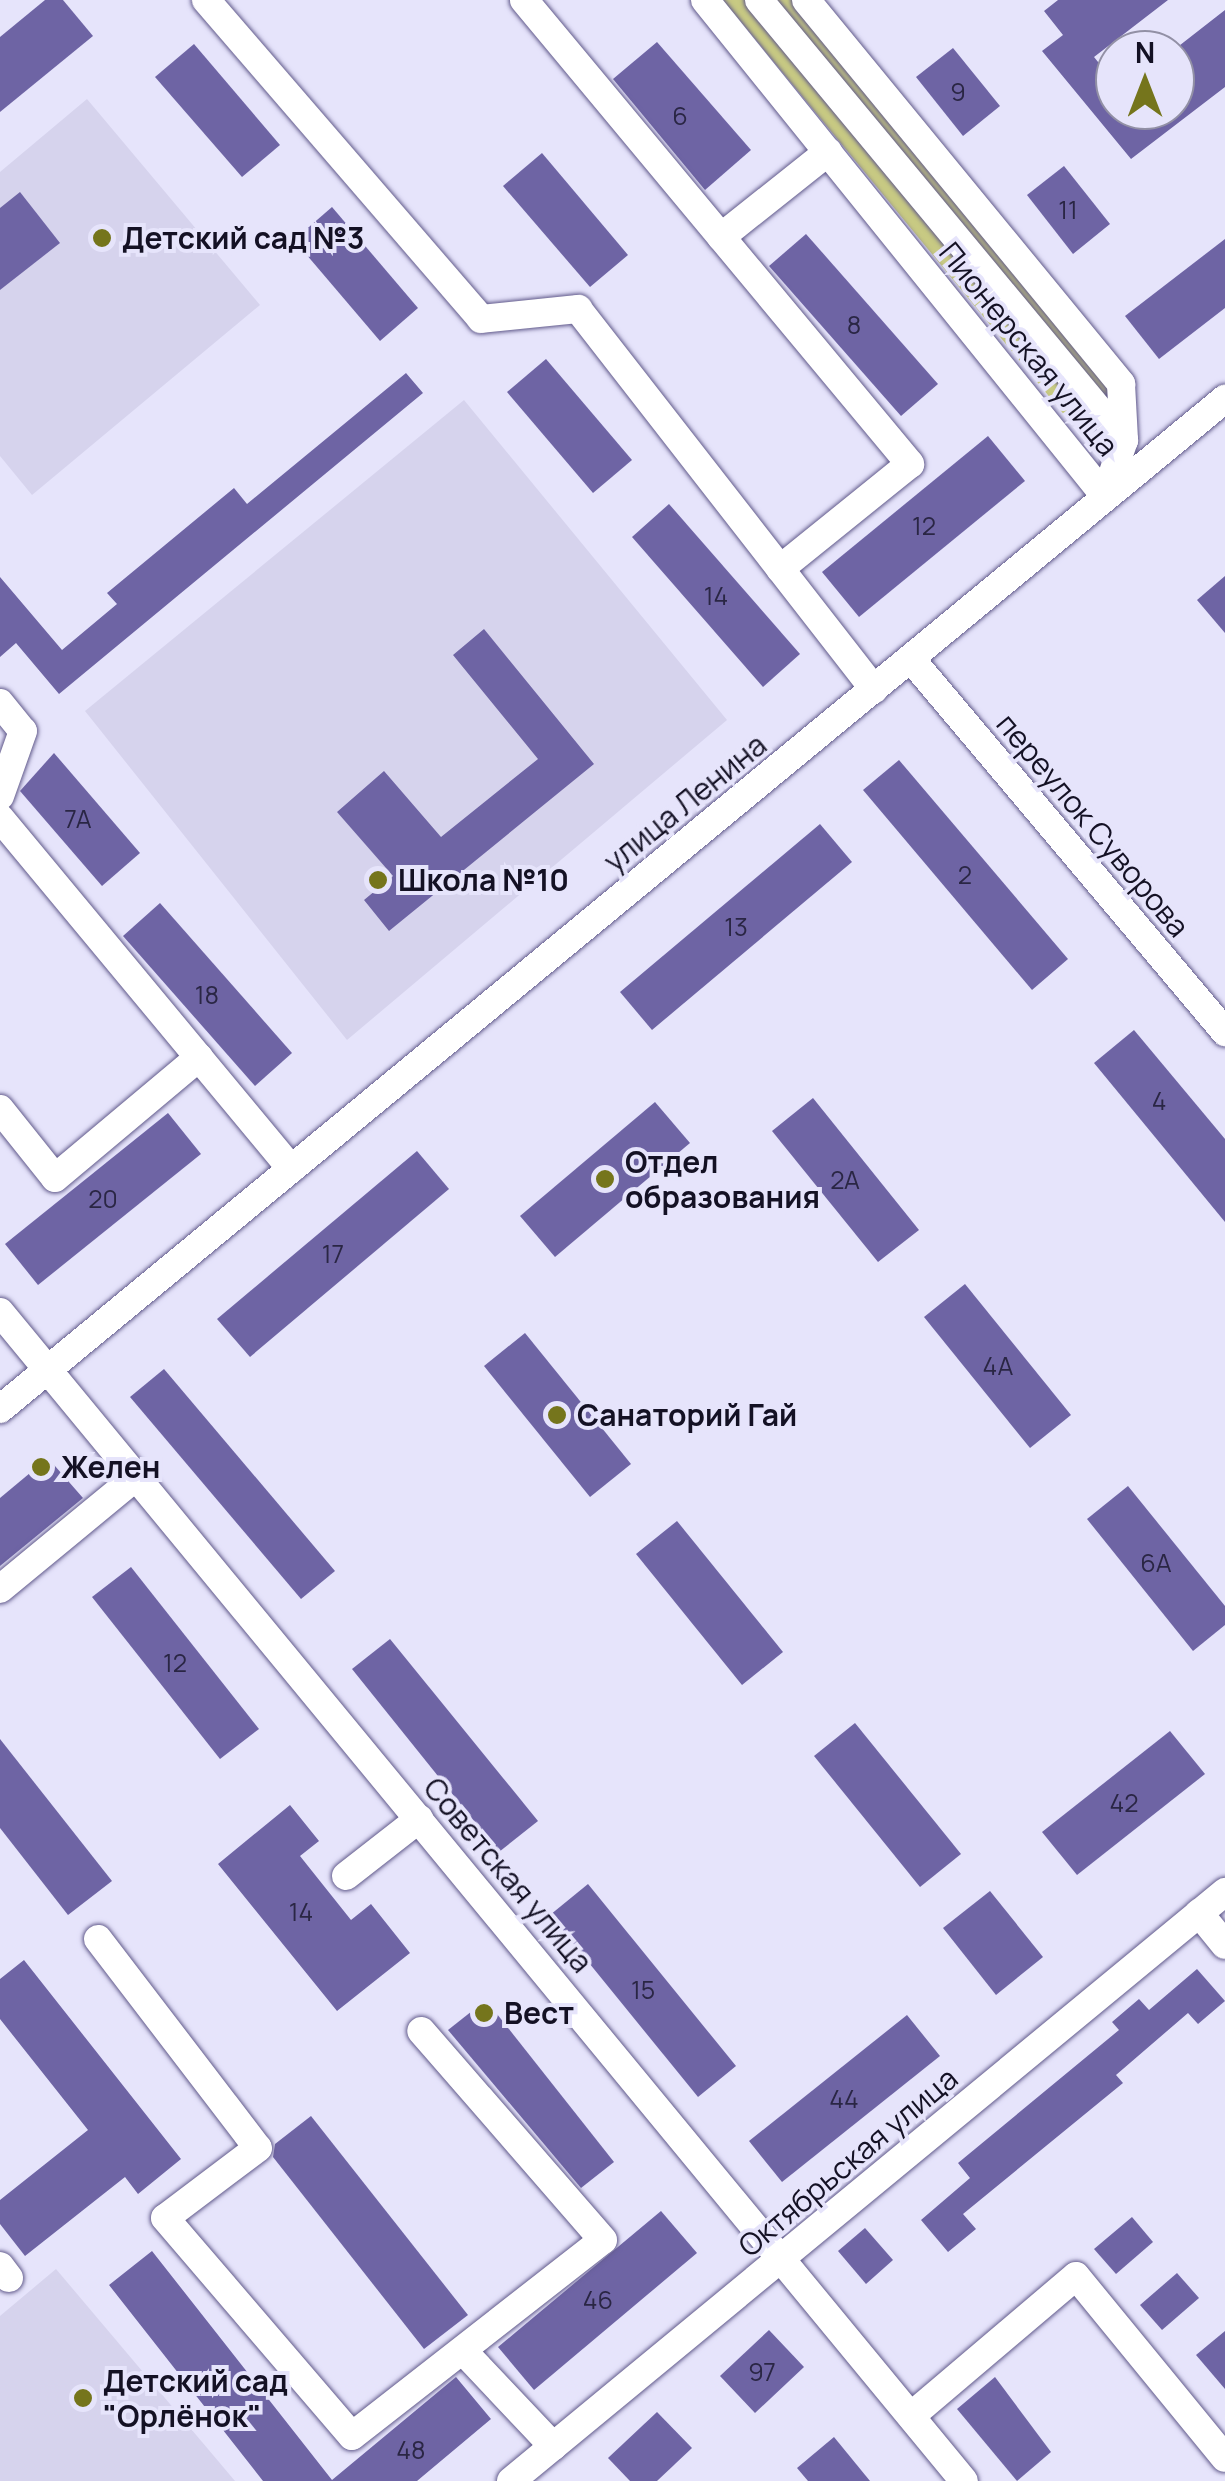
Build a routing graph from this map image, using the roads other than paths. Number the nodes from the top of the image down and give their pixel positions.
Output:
1 (206, 0) edge
2 (524, 0) edge
3 (704, 0) edge
4 (758, 0) edge
5 (806, 0) edge
6 (828, 152) junction
7 (721, 237) junction
8 (1225, 400) edge
9 (1124, 440) junction
10 (1106, 496) junction
11 (780, 569) junction
12 (911, 659) junction
13 (874, 690) junction
14 (0, 703) edge
15 (0, 796) edge
16 (0, 818) edge
17 (1225, 1032) edge
18 (198, 1057) junction
19 (0, 1109) edge
20 (291, 1169) junction
21 (0, 1312) edge
22 (47, 1369) junction
23 (0, 1409) edge
24 (136, 1477) junction
25 (0, 1590) edge
26 (419, 1819) junction
27 (346, 1876) dead end
28 (1225, 1892) edge
29 (1199, 1914) junction
30 (98, 1939) dead end
31 (1225, 1945) edge
32 (421, 2032) dead end
33 (782, 2259) junction
34 (466, 2354) junction
35 (911, 2416) junction
36 (554, 2446) junction
37 (1225, 2458) edge
38 (511, 2481) edge
39 (964, 2481) edge

1 - 11 street
2 - 7 street
3 - 6 street, Пионерская улица
4 - 9 street
5 - 9 street, Пионерская улица
6 - 7 street
6 - 10 street, Пионерская улица
7 - 11 street
8 - 10 street, улица Ленина
9 - 10 street, Пионерская улица
10 - 12 street, улица Ленина
11 - 13 street
12 - 13 street, улица Ленина
12 - 17 street, переулок Суворова
13 - 20 street, улица Ленина
14 - 15 street
16 - 18 street
18 - 19 street
18 - 20 street
20 - 22 street, улица Ленина
21 - 22 street, Советская улица
22 - 23 street, улица Ленина
22 - 24 street, Советская улица
24 - 25 street
24 - 26 street, Советская улица
26 - 27 street
26 - 33 street, Советская улица
28 - 29 street, Октябрьская улица
29 - 31 street
29 - 33 street, Октябрьская улица
30 - 34 street
32 - 34 street
33 - 35 street, Советская улица
33 - 36 street, Октябрьская улица
34 - 36 street
35 - 37 street
35 - 39 street, Советская улица
36 - 38 street, Октябрьская улица

